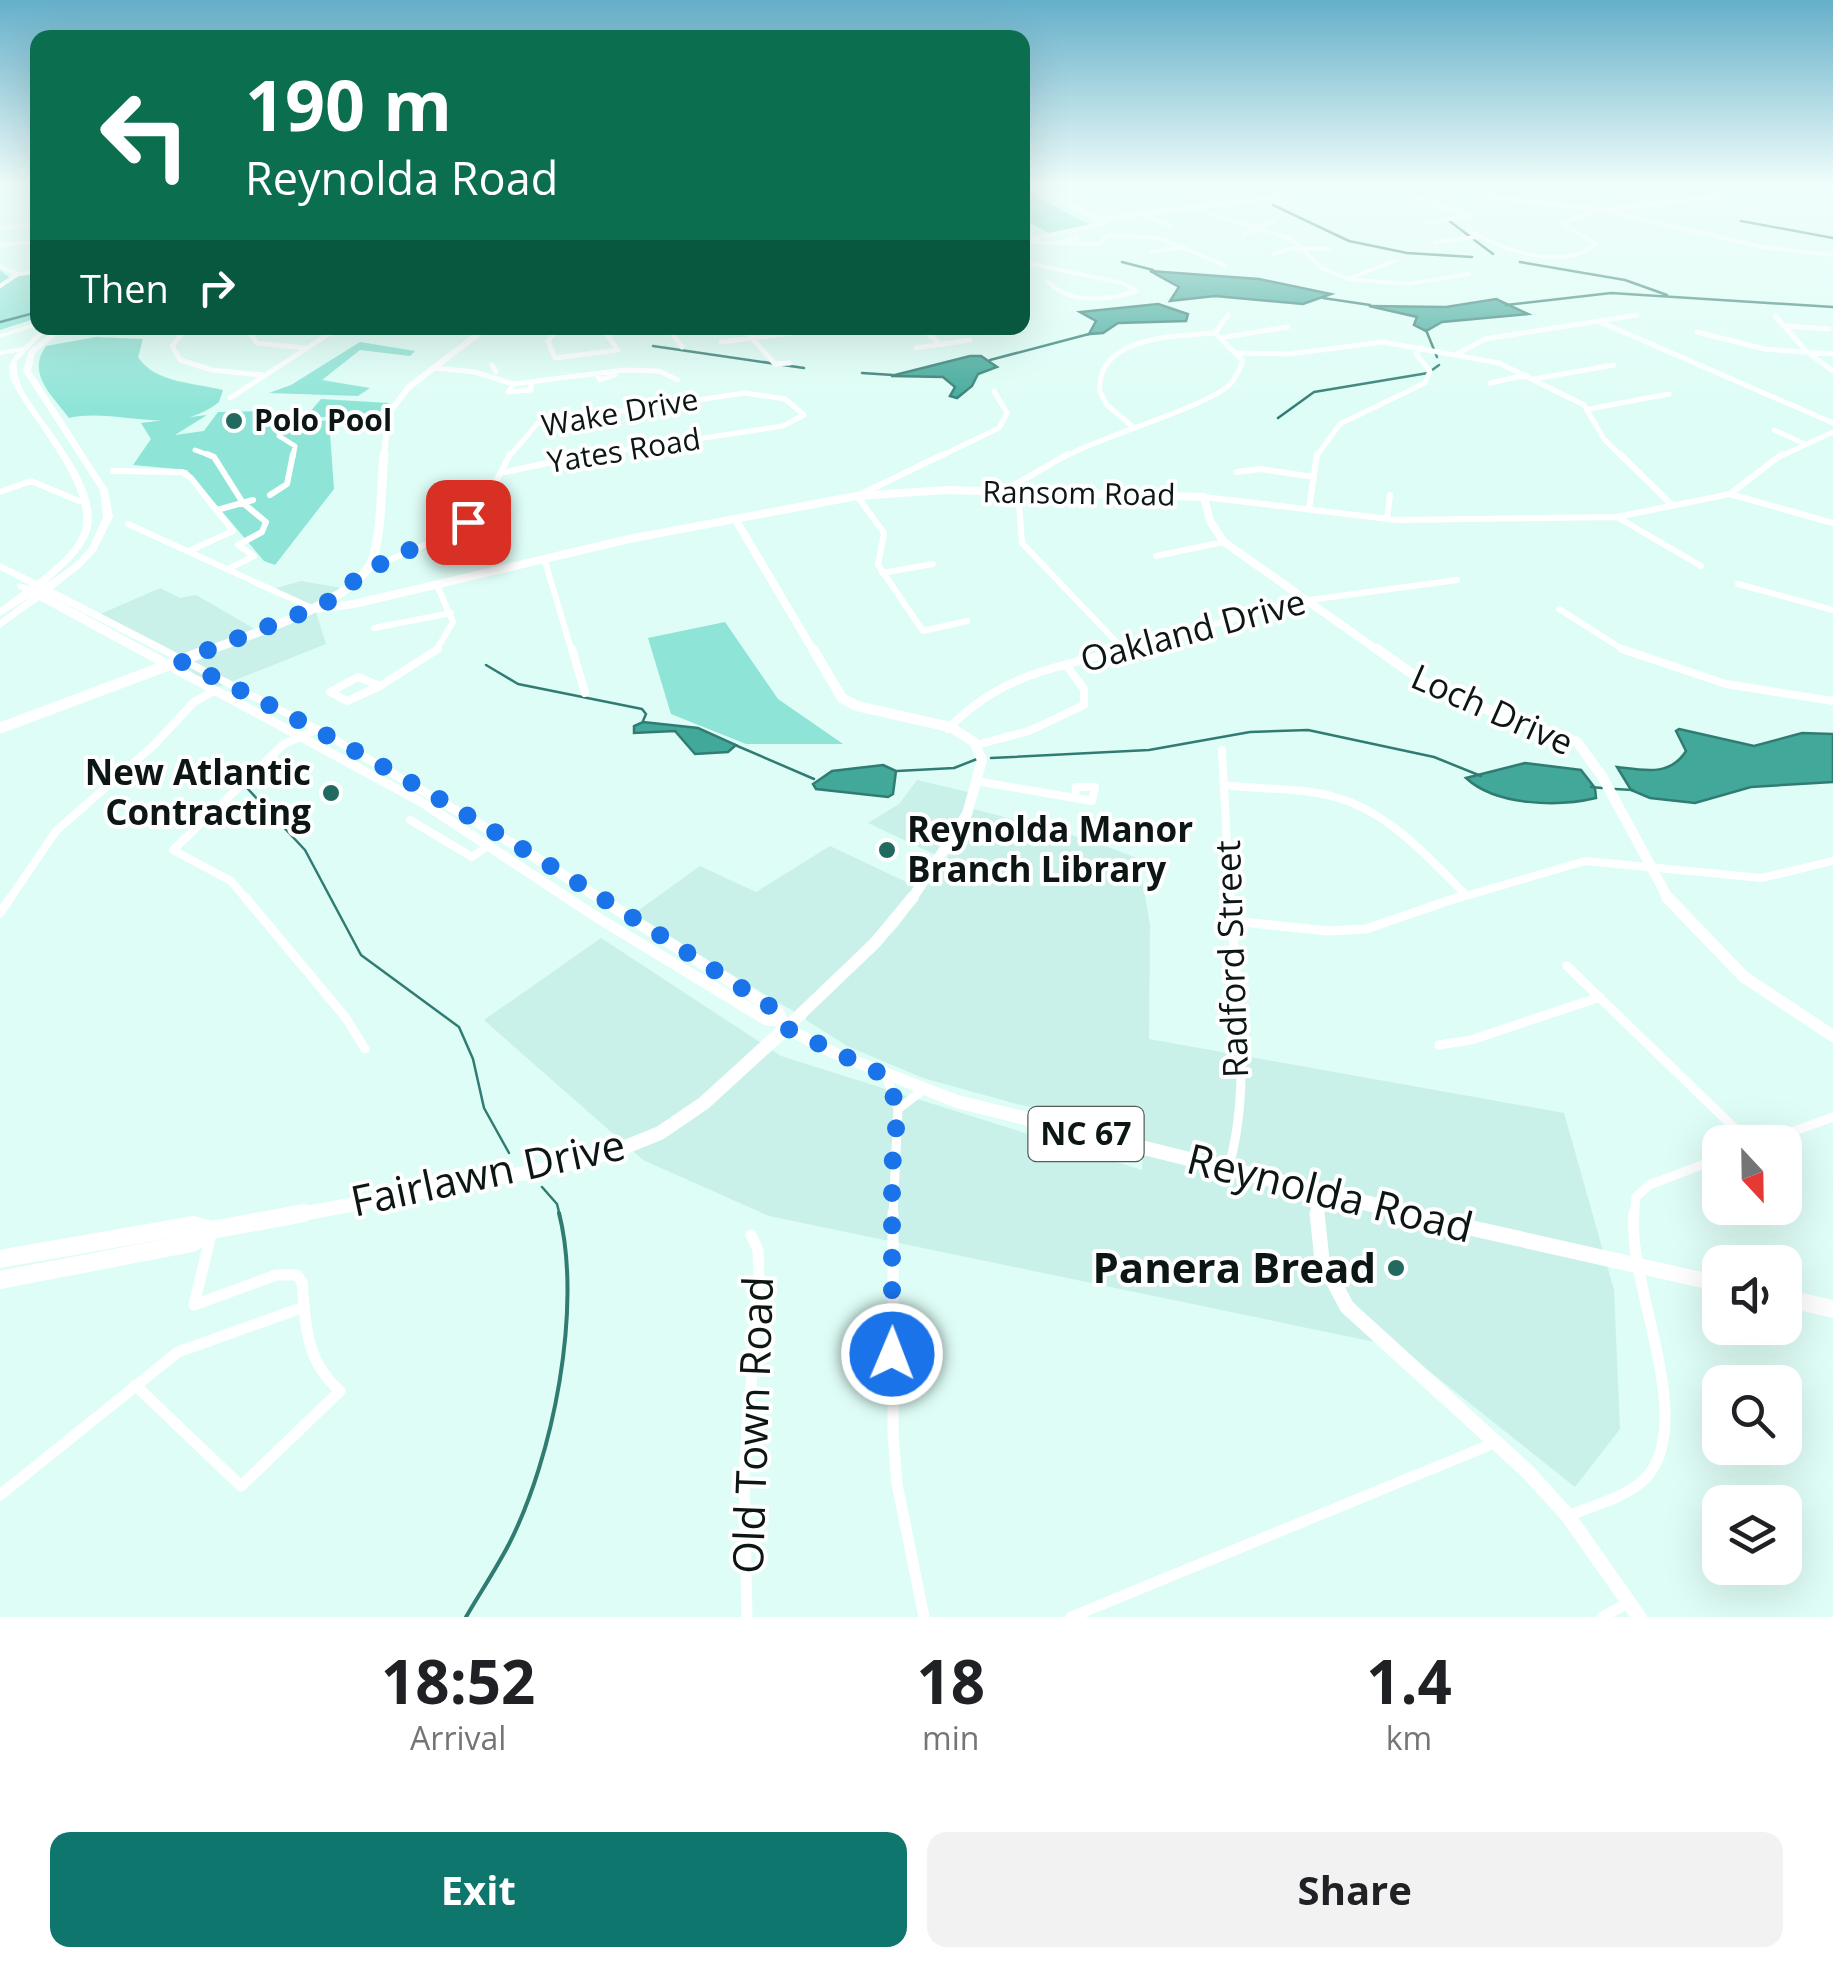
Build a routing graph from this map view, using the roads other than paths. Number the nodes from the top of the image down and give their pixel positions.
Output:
1 (1199, 258) edge
2 (1312, 258) edge
3 (1395, 260) dead end
4 (1030, 264) edge
5 (1224, 265) dead end
6 (0, 266) edge
7 (30, 272) edge
8 (18, 274) junction
9 (1468, 274) dead end
10 (1348, 279) junction
11 (1047, 281) dead end
12 (0, 286) edge
13 (1228, 315) dead end
14 (1637, 315) dead end
15 (1776, 316) dead end
16 (1598, 321) junction
17 (1786, 326) junction
18 (30, 327) edge
19 (1288, 327) dead end
20 (1829, 329) dead end
21 (1696, 332) dead end
22 (41, 335) edge
23 (52, 335) edge
24 (181, 335) edge
25 (251, 335) edge
26 (327, 335) edge
27 (477, 335) edge
28 (553, 335) edge
29 (607, 335) edge
30 (673, 335) edge
31 (750, 335) edge
32 (776, 335) edge
33 (929, 335) edge
34 (0, 336) edge
35 (1218, 336) junction
36 (753, 338) junction
37 (970, 340) dead end
38 (721, 342) dead end
39 (940, 344) junction
40 (36, 346) junction
41 (682, 347) dead end
42 (306, 348) junction
43 (916, 348) dead end
44 (1421, 348) junction
45 (0, 351) edge
46 (21, 351) junction
47 (1807, 352) junction
48 (1239, 353) junction
49 (1458, 354) junction
50 (1833, 354) edge
51 (790, 363) dead end
52 (1614, 365) dead end
53 (492, 366) dead end
54 (434, 368) junction
55 (1833, 371) edge
56 (597, 374) junction
57 (263, 375) junction
58 (488, 375) junction
59 (615, 375) dead end
60 (1526, 375) junction
61 (1534, 378) junction
62 (678, 380) dead end
63 (1490, 382) dead end
64 (514, 384) junction
65 (531, 386) dead end
66 (994, 391) dead end
67 (1669, 394) dead end
68 (230, 398) dead end
69 (1589, 409) junction
70 (800, 419) joint
71 (1833, 422) edge
72 (1132, 426) junction
73 (1774, 430) dead end
74 (1833, 432) edge
75 (279, 436) dead end
76 (1806, 444) junction
77 (195, 450) dead end
78 (114, 472) dead end
79 (506, 472) junction
80 (1238, 472) dead end
81 (1314, 477) junction
82 (1018, 491) junction
83 (0, 492) edge
84 (1002, 492) junction
85 (1730, 494) junction
86 (270, 495) dead end
87 (1390, 495) dead end
88 (857, 496) junction
89 (1204, 497) junction
90 (253, 500) dead end
91 (78, 502) dead end
92 (242, 503) junction
93 (1671, 504) junction
94 (1309, 509) junction
95 (217, 510) junction
96 (1617, 517) junction
97 (1388, 519) junction
98 (736, 522) junction
99 (128, 524) dead end
100 (1833, 524) edge
101 (1224, 542) junction
102 (189, 552) junction
103 (1156, 556) dead end
104 (544, 558) junction
105 (933, 564) dead end
106 (0, 566) edge
107 (1701, 566) dead end
108 (228, 569) junction
109 (368, 570) junction
110 (882, 573) junction
111 (0, 575) edge
112 (1457, 580) dead end
113 (23, 582) junction
114 (437, 584) junction
115 (1738, 584) dead end
116 (1304, 600) junction
117 (314, 608) junction
118 (1559, 608) dead end
119 (1833, 610) edge
120 (0, 613) edge
121 (451, 613) junction
122 (967, 621) dead end
123 (0, 625) edge
124 (374, 628) dead end
125 (1124, 650) junction
126 (174, 663) junction
127 (1066, 665) junction
128 (380, 686) junction
129 (214, 690) junction
130 (585, 693) dead end
131 (1833, 701) edge
132 (0, 728) edge
133 (948, 728) junction
134 (310, 732) junction
135 (976, 746) junction
136 (1222, 750) dead end
137 (982, 782) junction
138 (1225, 785) junction
139 (1075, 797) dead end
140 (410, 820) dead end
141 (488, 846) junction
142 (1833, 861) edge
143 (1649, 864) junction
144 (1466, 895) junction
145 (0, 913) edge
146 (1233, 921) junction
147 (1567, 966) dead end
148 (1600, 997) junction
149 (782, 1024) junction
150 (1833, 1036) edge
151 (1439, 1045) dead end
152 (365, 1049) dead end
153 (886, 1076) junction
154 (923, 1090) junction
155 (898, 1109) junction
156 (1833, 1117) edge
157 (1732, 1125) edge
158 (1802, 1128) edge
159 (1702, 1165) edge
160 (1229, 1166) junction
161 (1314, 1191) junction
162 (212, 1230) junction
163 (751, 1234) dead end
164 (0, 1259) edge
165 (1640, 1266) junction
166 (0, 1280) edge
167 (1702, 1280) edge
168 (1802, 1302) edge
169 (304, 1307) junction
170 (1833, 1309) edge
171 (135, 1385) junction
172 (1497, 1442) junction
173 (0, 1495) edge
174 (1568, 1516) junction
175 (1634, 1610) edge
176 (747, 1617) edge
177 (924, 1617) edge
178 (1071, 1617) edge
179 (1602, 1617) edge

1 - 5 street
2 - 10 street
3 - 10 street
4 - 11 street
6 - 8 street
7 - 8 street
8 - 12 street
9 - 10 street
13 - 35 street
14 - 16 street
15 - 17 street
16 - 49 street
16 - 71 street
17 - 20 street
17 - 47 street
18 - 34 main road
19 - 35 street
21 - 47 street
22 - 46 main road
23 - 40 main road
24 - 57 street
25 - 42 street
26 - 42 street
27 - 54 main road
28 - 29 street
30 - 41 street
31 - 36 street
32 - 36 street
33 - 39 street
35 - 48 street
35 - 72 street
36 - 38 street
36 - 51 street
37 - 39 street
39 - 43 street
40 - 46 main road
40 - 123 main road
42 - 57 street
44 - 48 street
44 - 49 street
44 - 81 street
45 - 46 main road
45 - 46 main road
46 - 120 main road
47 - 50 street
47 - 55 street
48 - 72 street
49 - 60 street
52 - 61 street
53 - 58 street
54 - 58 street
54 - 109 main road
56 - 59 street
56 - 62 street
56 - 64 street
57 - 68 street
58 - 64 street
60 - 61 street
60 - 63 street
61 - 69 street
64 - 65 street
66 - 88 street
67 - 69 street
69 - 93 street
70 - 79 street, Yates Road
70 - 79 street, Wake Drive
72 - 84 street
73 - 76 street
74 - 76 street, Ransom Road
75 - 86 street
76 - 85 street, Ransom Road
77 - 92 street
78 - 95 street
79 - 109 street, Wake Drive
80 - 81 street
81 - 94 street
82 - 84 street, Ransom Road
82 - 89 street, Ransom Road
82 - 125 street
83 - 91 street
84 - 88 street, Ransom Road
85 - 93 street, Ransom Road
85 - 100 street
87 - 97 street
88 - 98 street, Ransom Road
88 - 110 street
89 - 94 street, Ransom Road
89 - 101 street
90 - 92 street
92 - 95 street
92 - 108 street
93 - 96 street, Ransom Road
94 - 97 street, Ransom Road
95 - 102 street
96 - 97 street, Ransom Road
96 - 107 street
98 - 104 street, Ransom Road
98 - 133 street
99 - 102 street
101 - 103 street
101 - 116 street, Loch Drive
102 - 108 street
104 - 114 street, Ransom Road
104 - 130 street
105 - 110 street
106 - 113 main road, Reynolda Road / NC 67
108 - 117 street
109 - 117 main road
110 - 122 street
111 - 113 main road, Reynolda Road / NC 67
112 - 116 street, Oakland Drive
113 - 126 main road, Reynolda Road / NC 67
114 - 117 street, Ransom Road
114 - 121 street
115 - 119 street
116 - 125 street, Oakland Drive
116 - 143 street, Loch Drive
117 - 126 main road
118 - 131 street
121 - 124 street
121 - 128 street
125 - 127 street, Oakland Drive
126 - 129 main road, Reynolda Road / NC 67
126 - 132 main road
126 - 134 main road, Reynolda Road / NC 67
127 - 133 street, Oakland Drive
127 - 135 street
128 - 128 street
129 - 134 main road, Reynolda Road / NC 67
129 - 145 street
133 - 135 street
134 - 141 main road, Reynolda Road / NC 67
134 - 149 main road, Reynolda Road / NC 67
134 - 152 street
135 - 137 street
136 - 138 street, Radford Street
137 - 139 street
137 - 149 street
138 - 144 street
138 - 146 street, Radford Street
140 - 141 street
141 - 149 main road, Reynolda Road / NC 67
142 - 143 street
143 - 144 street
143 - 150 street, Loch Drive
144 - 146 street
146 - 160 street, Radford Street
147 - 148 street
148 - 151 street
148 - 157 street
149 - 153 main road, Reynolda Road / NC 67
149 - 162 main road, Fairlawn Drive
153 - 154 main road, Reynolda Road / NC 67
153 - 155 street
154 - 155 street
154 - 160 main road, Reynolda Road / NC 67
155 - 177 street
156 - 158 street
159 - 165 street
160 - 161 main road, Reynolda Road / NC 67
161 - 165 main road, Reynolda Road / NC 67
161 - 172 street
162 - 164 main road, Fairlawn Drive
162 - 166 main road, Fairlawn Drive
162 - 169 street
163 - 176 street, Old Town Road
165 - 167 main road, Reynolda Road / NC 67
165 - 174 street
168 - 170 main road
169 - 171 street
169 - 171 street
171 - 173 street
172 - 174 street
172 - 178 street
174 - 175 street
175 - 179 street

